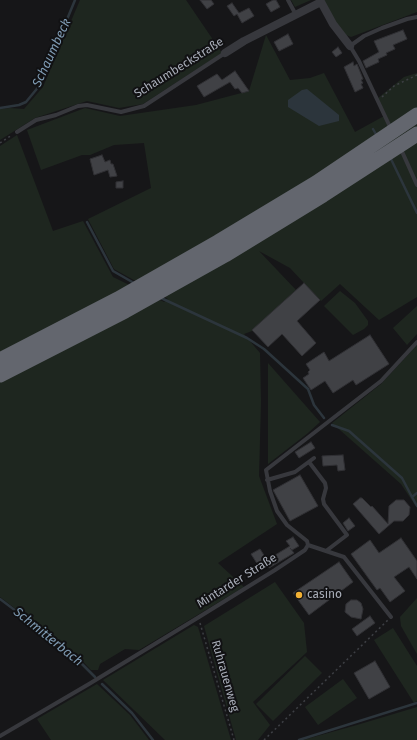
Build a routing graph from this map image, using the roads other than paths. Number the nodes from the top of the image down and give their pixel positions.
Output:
1 (288, 0) edge
2 (320, 1) edge
3 (296, 15) junction
4 (417, 17) edge
5 (350, 46) junction
6 (225, 53) joint
7 (417, 115) edge
8 (17, 132) road end
9 (394, 134) dead end
10 (417, 134) edge
11 (397, 141) dead end
12 (417, 185) edge
13 (417, 342) edge
14 (0, 360) edge
15 (0, 375) edge
16 (314, 458) dead end
17 (309, 462) junction
18 (267, 480) junction
19 (308, 545) junction
20 (326, 550) junction
21 (391, 617) road end
22 (0, 736) edge

1 - 3 lane
2 - 3 street, Schaumbeckstraße
2 - 5 street
3 - 6 street, Schaumbeckstraße
4 - 5 lane
5 - 9 lane
6 - 8 lane, Schaumbeckstraße
7 - 14 highway, bridge
10 - 15 highway, bridge
11 - 12 lane
13 - 18 lane
16 - 17 lane
17 - 18 lane
17 - 20 lane
18 - 19 lane
19 - 20 lane
19 - 22 lane, Mintarder Straße
20 - 21 lane

